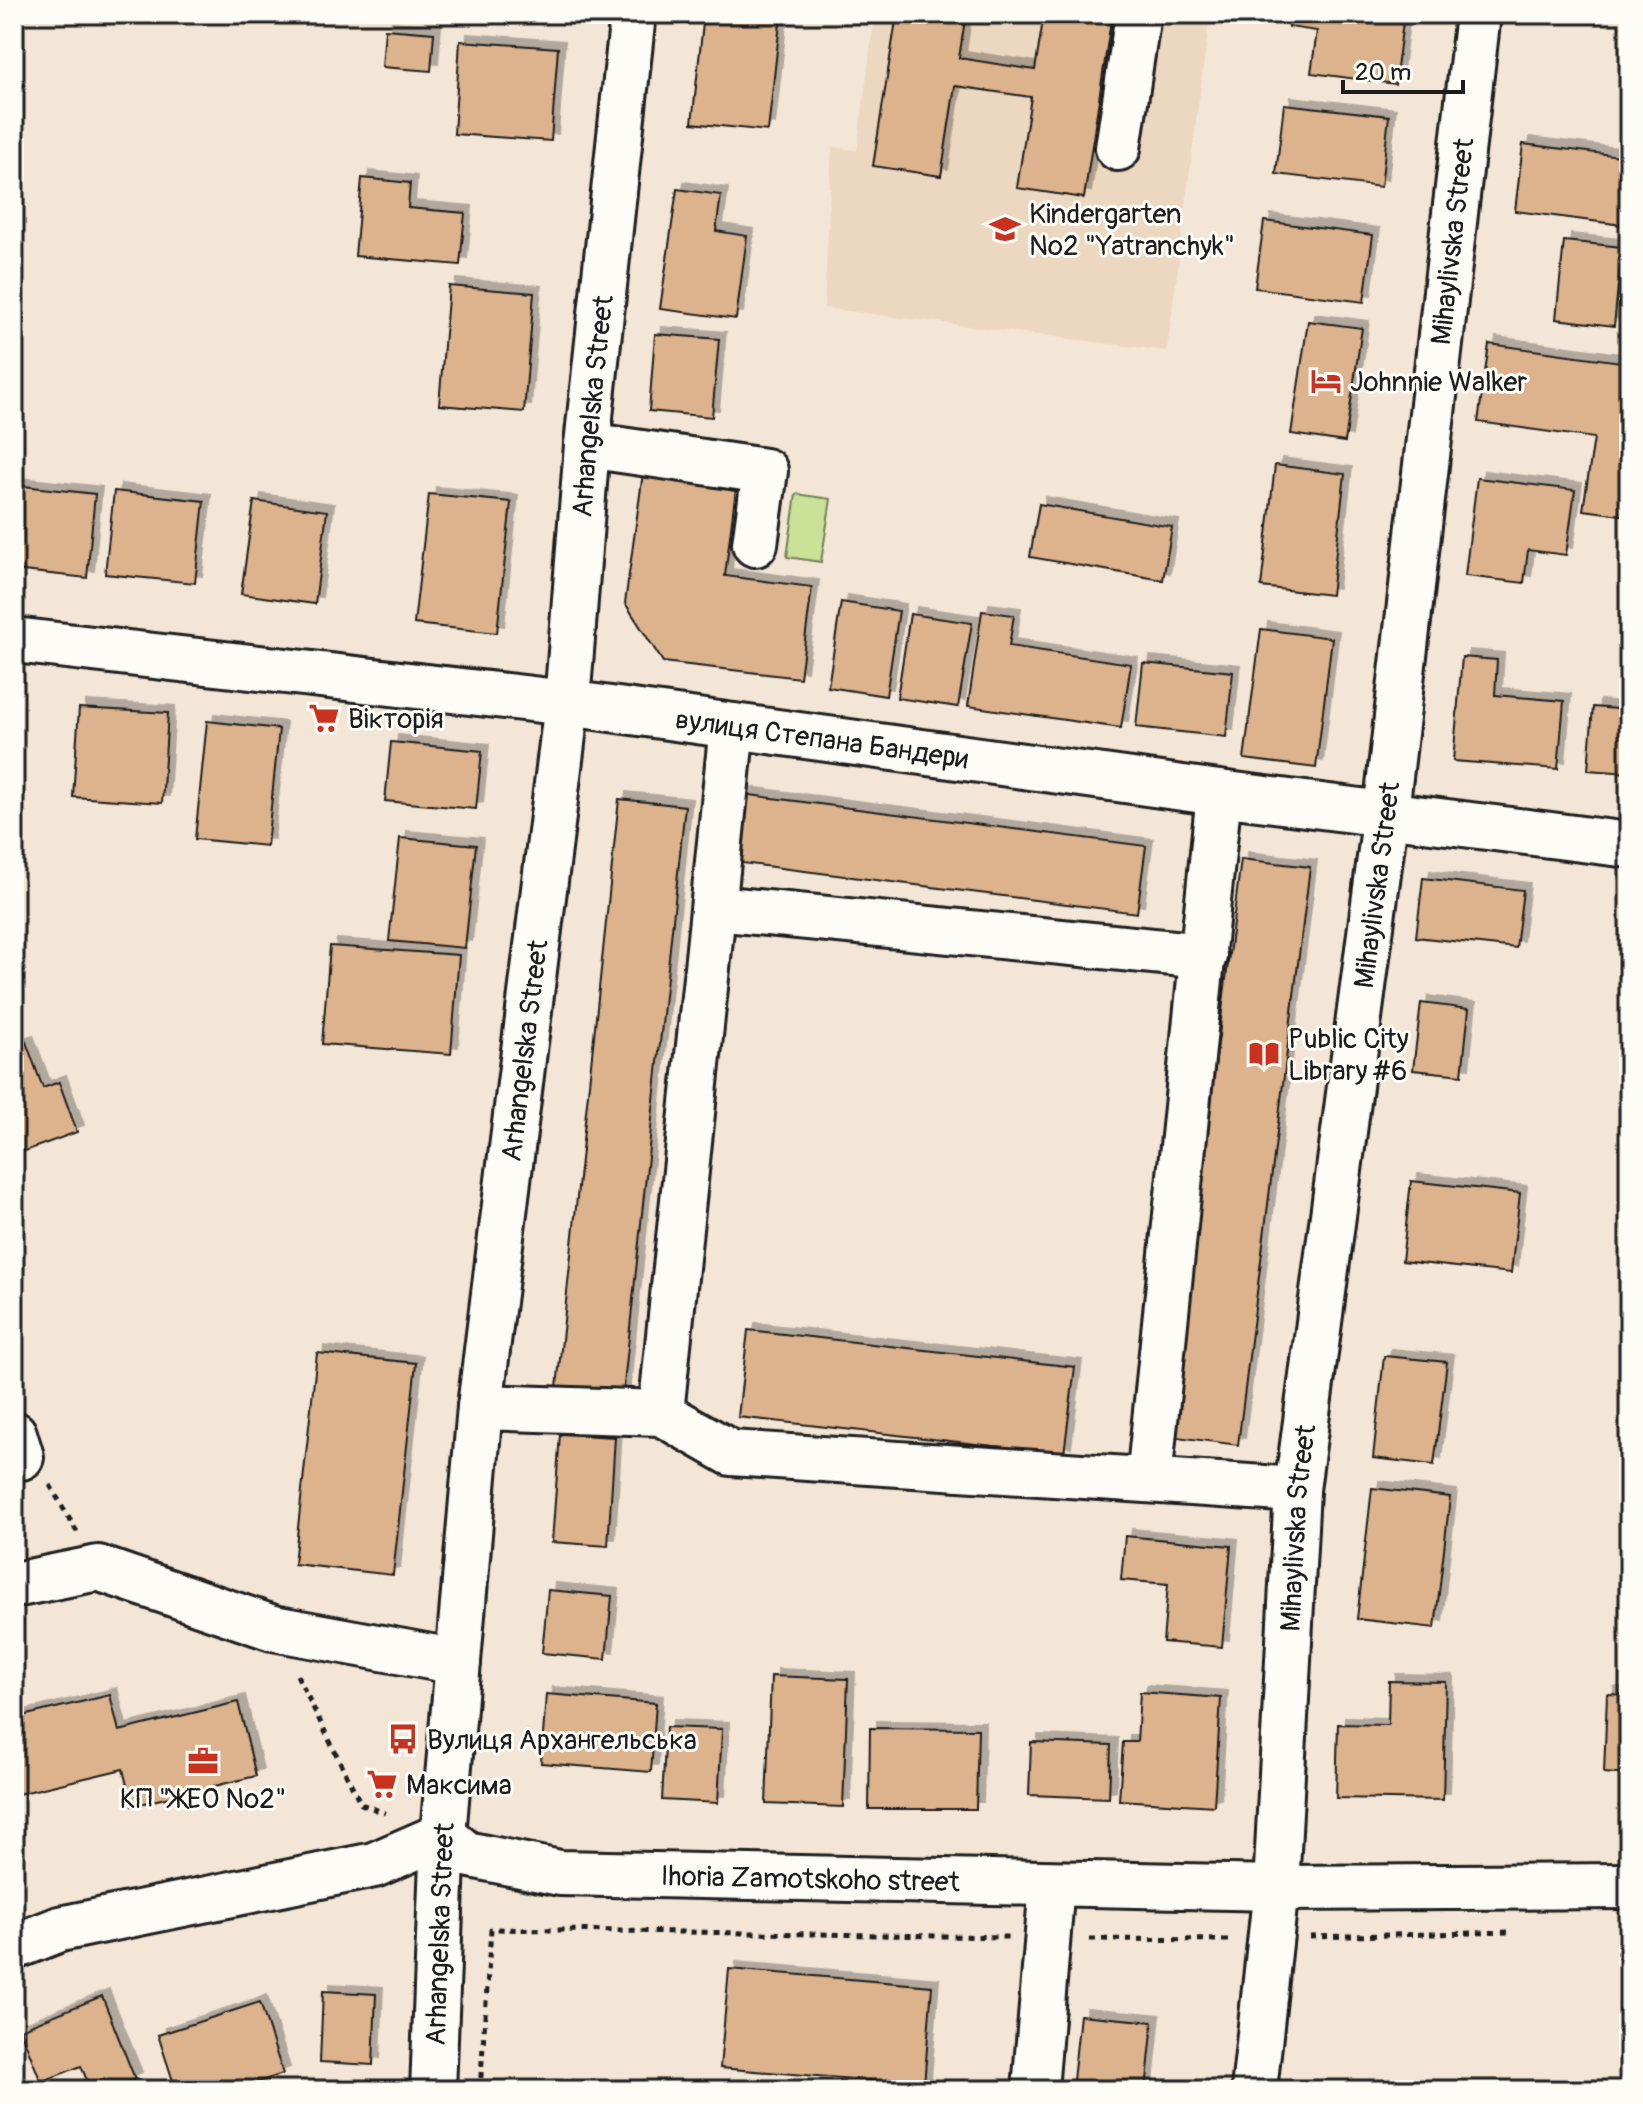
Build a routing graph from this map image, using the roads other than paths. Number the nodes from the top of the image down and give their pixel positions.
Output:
1 (633, 14) edge
2 (1138, 14) edge
3 (1478, 14) edge
4 (1118, 148) dead end
5 (587, 445) junction
6 (755, 544) dead end
7 (14, 640) edge
8 (567, 703) junction
9 (732, 726) junction
10 (1219, 793) junction
11 (1386, 812) junction
12 (1629, 845) edge
13 (715, 908) junction
14 (1204, 956) junction
15 (480, 1407) junction
16 (661, 1413) junction
17 (1149, 1480) junction
18 (1297, 1490) junction
19 (14, 1585) edge
20 (458, 1662) junction
21 (443, 1835) junction
22 (1052, 1884) junction
23 (1629, 1886) edge
24 (1276, 1888) junction
25 (14, 1947) edge
26 (433, 2090) edge
27 (1035, 2090) edge
28 (1254, 2090) edge

1 - 5 street, Arhangelska Street
2 - 4 street
3 - 11 street, Mihaylivska Street
5 - 6 street
5 - 8 street, Arhangelska Street
7 - 8 street, вулиця Степана Бандери
8 - 9 street, вулиця Степана Бандери
8 - 15 street, Arhangelska Street
9 - 10 street, вулиця Степана Бандери
9 - 13 street
10 - 11 street, вулиця Степана Бандери
10 - 14 street
11 - 12 street, вулиця Степана Бандери
11 - 18 street, Mihaylivska Street
13 - 14 street
13 - 16 street
14 - 17 street
15 - 16 street
15 - 20 street, Arhangelska Street
16 - 17 street
17 - 18 street
18 - 24 street, Mihaylivska Street
19 - 20 street
20 - 21 street, Arhangelska Street
21 - 22 street, Ihoria Zamotskoho street
21 - 25 street
21 - 26 street, Arhangelska Street
22 - 24 street, Ihoria Zamotskoho street
22 - 27 street
23 - 24 street, Ihoria Zamotskoho street
24 - 28 street, Mihaylivska Street

